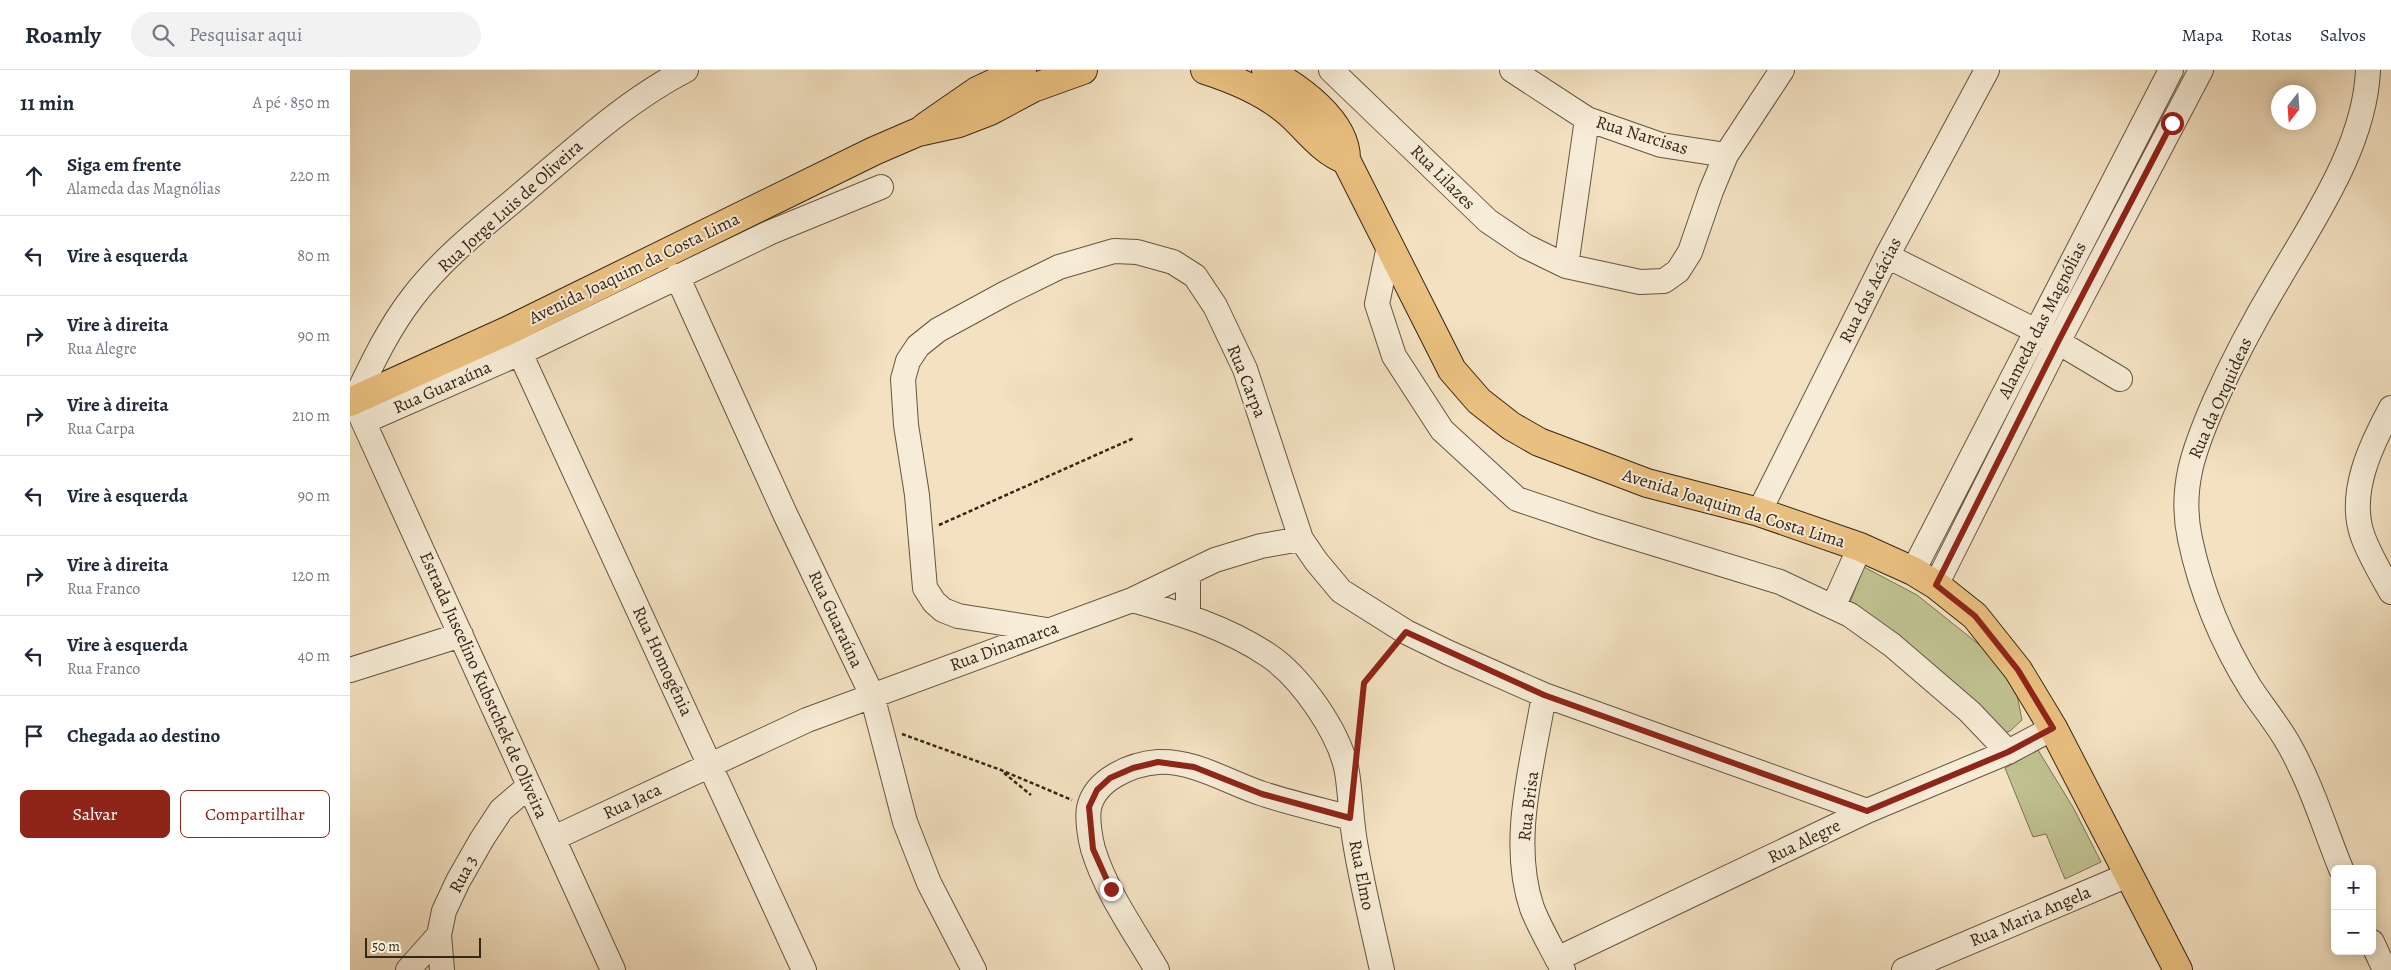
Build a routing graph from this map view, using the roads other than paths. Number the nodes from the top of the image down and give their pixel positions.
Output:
1 (686, 70) edge
2 (1022, 70) edge
3 (1083, 70) edge
4 (1206, 70) edge
5 (1266, 70) edge
6 (1331, 70) edge
7 (1512, 70) edge
8 (1782, 70) edge
9 (1986, 70) edge
10 (2171, 70) edge
11 (2201, 70) edge
12 (2368, 70) edge
13 (660, 76) edge
14 (1587, 119) junction
15 (918, 132) junction
16 (1726, 156) junction
17 (1346, 160) junction
18 (881, 187) dead end
19 (2110, 189) junction
20 (2132, 200) junction
21 (754, 208) junction
22 (771, 232) junction
23 (1389, 246) junction
24 (1886, 256) junction
25 (1566, 266) junction
26 (677, 276) junction
27 (2036, 331) junction
28 (2058, 342) junction
29 (520, 353) junction
30 (2120, 379) dead end
31 (356, 408) edge
32 (2391, 408) edge
33 (1759, 512) junction
34 (1301, 539) junction
35 (1860, 547) junction
36 (1913, 571) junction
37 (1188, 574) junction
38 (1936, 585) junction
39 (2391, 592) edge
40 (1132, 600) junction
41 (1833, 607) junction
42 (1188, 616) junction
43 (1047, 630) junction
44 (461, 636) junction
45 (350, 670) edge
46 (872, 695) junction
47 (1544, 695) junction
48 (2053, 728) junction
49 (2008, 752) junction
50 (711, 764) junction
51 (530, 786) junction
52 (1867, 811) junction
53 (1350, 818) junction
54 (554, 838) junction
55 (2340, 865) edge
56 (2128, 874) junction
57 (439, 934) junction
58 (2376, 951) edge
59 (1560, 964) edge
60 (408, 970) edge
61 (442, 970) edge
62 (613, 970) edge
63 (804, 970) edge
64 (974, 970) edge
65 (1157, 970) edge
66 (1382, 970) edge
67 (1904, 970) edge
68 (2178, 970) edge
69 (2385, 970) edge

1 - 13 street, Rua Jorge Luis de Oliveira
2 - 15 main road, Avenida Joaquim da Costa Lima
3 - 15 main road, Avenida Joaquim da Costa Lima
4 - 17 main road
5 - 17 main road, Avenida Joaquim da Costa Lima
6 - 25 street, Rua Lilazes
7 - 14 street, Rua Narcisas
8 - 16 street, Rua Lilazes
9 - 24 street, Rua das Acácias
10 - 19 street, Alameda das Magnólias
11 - 20 street, Alameda das Magnólias
12 - 55 street, Rua da Orquideas
13 - 31 street, Rua Jorge Luis de Oliveira
14 - 16 street, Rua Narcisas
14 - 25 street
15 - 21 main road, Avenida Joaquim da Costa Lima
16 - 25 street, Rua Lilazes
17 - 23 main road, Avenida Joaquim da Costa Lima
18 - 22 street, Rua Guaraúna
19 - 20 street
19 - 27 street, Alameda das Magnólias
20 - 28 street, Alameda das Magnólias
21 - 22 street
21 - 31 main road, Avenida Joaquim da Costa Lima
22 - 26 street, Rua Guaraúna
23 - 33 main road, Avenida Joaquim da Costa Lima
23 - 41 street
24 - 27 street
24 - 33 street, Rua das Acácias
26 - 29 street, Rua Guaraúna
26 - 46 street, Rua Guaraúna
27 - 28 street
27 - 36 street, Alameda das Magnólias
28 - 30 street
28 - 38 street, Alameda das Magnólias
29 - 31 street, Rua Guaraúna
29 - 50 street, Rua Homogênia
31 - 44 street, Estrada Juscelino Kubstchek de Oliveira
32 - 39 street
33 - 35 main road, Avenida Joaquim da Costa Lima
34 - 37 street, Rua Dinamarca
34 - 43 street, Rua Carpa
34 - 47 street, Rua Carpa
35 - 36 main road, Avenida Joaquim da Costa Lima
35 - 41 street
36 - 38 main road, Avenida Joaquim da Costa Lima
37 - 40 street, Rua Dinamarca
37 - 42 street
38 - 48 main road, Avenida Joaquim da Costa Lima
40 - 42 street, Rua Elmo
40 - 43 street, Rua Dinamarca
41 - 49 street
42 - 53 street, Rua Elmo
43 - 46 street, Rua Dinamarca
44 - 45 street
44 - 51 street, Estrada Juscelino Kubstchek de Oliveira
46 - 50 street, Rua Dinamarca
46 - 64 street, Rua Guaraúna
47 - 52 street, Rua Carpa
47 - 59 street, Rua Brisa
48 - 49 street, Rua Alegre
48 - 56 main road, Avenida Joaquim da Costa Lima
49 - 52 street, Rua Alegre
50 - 54 street, Rua Jaca
50 - 63 street, Rua Homogênia
51 - 54 street, Estrada Juscelino Kubstchek de Oliveira
51 - 57 street, Rua 3
52 - 59 street, Rua Alegre
53 - 65 street
53 - 66 street, Rua Elmo
54 - 62 street, Estrada Juscelino Kubstchek de Oliveira
56 - 67 street, Rua Maria Angela
56 - 68 main road, Avenida Joaquim da Costa Lima
57 - 60 street, Rua 3
57 - 61 street
58 - 69 street

